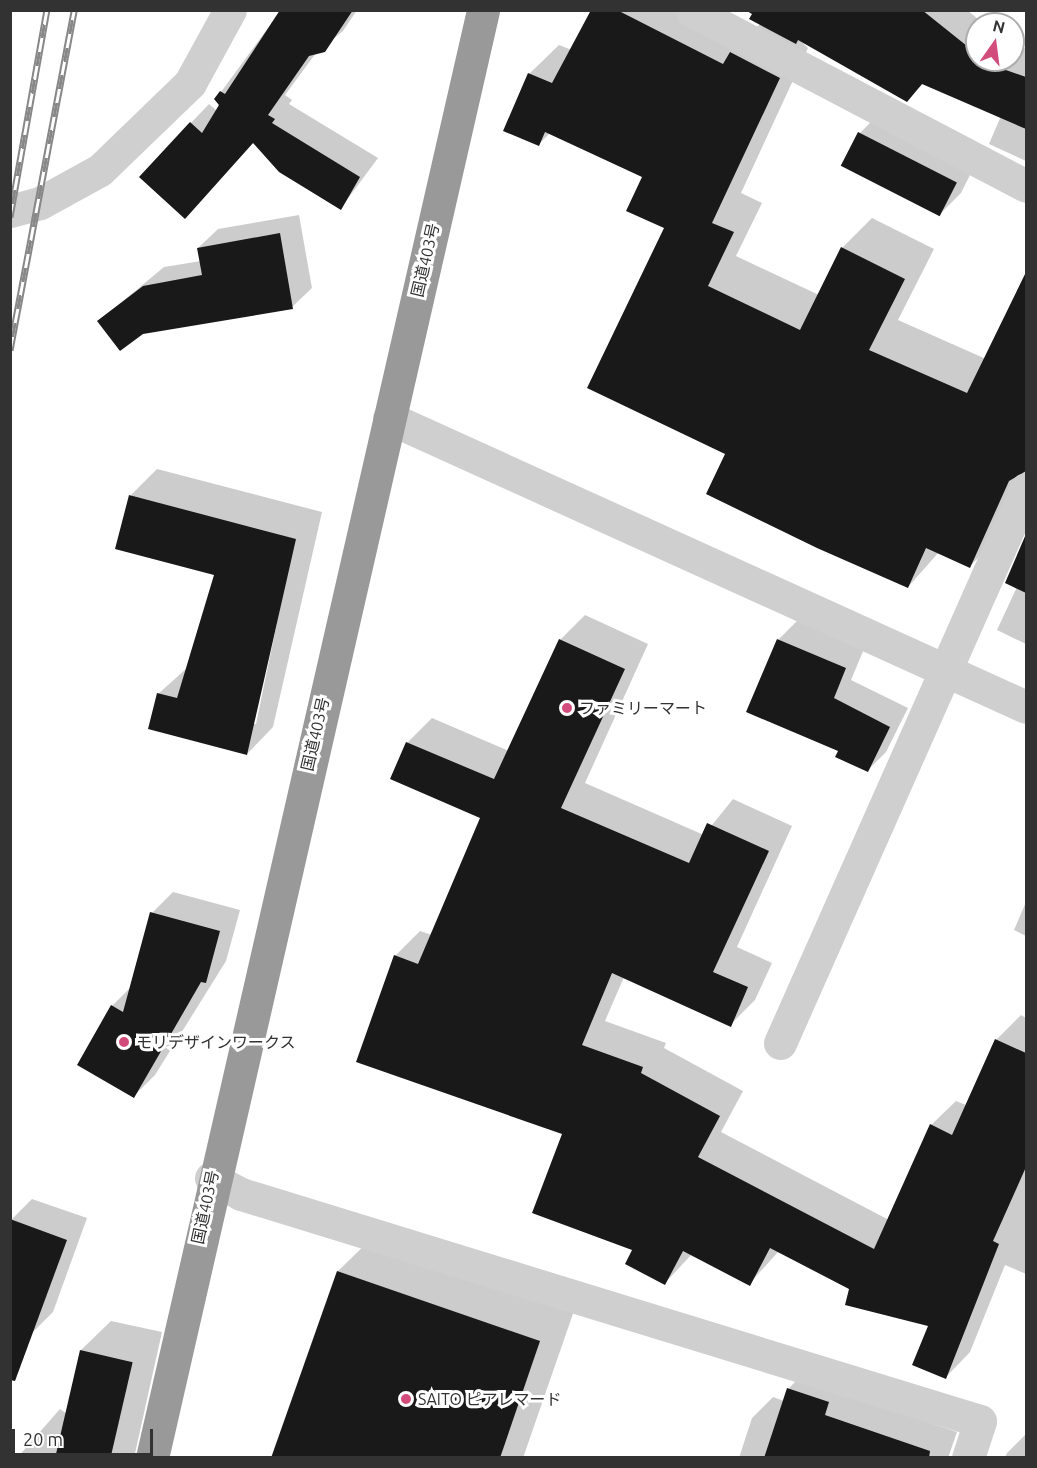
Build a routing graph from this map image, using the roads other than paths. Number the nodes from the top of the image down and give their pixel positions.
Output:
1 (230, 10) edge
2 (483, 10) edge
3 (691, 10) edge
4 (1026, 186) edge
5 (10, 211) edge
6 (388, 418) junction
7 (1026, 489) edge
8 (944, 670) junction
9 (1026, 707) edge
10 (780, 1043) dead end
11 (212, 1178) junction
12 (152, 1458) edge
13 (968, 1458) edge

1 - 5 street
2 - 6 highway, 国道403号
3 - 4 street
6 - 8 street
6 - 11 highway, 国道403号
7 - 8 street
8 - 9 street
8 - 10 street
11 - 12 highway, 国道403号
11 - 13 street

